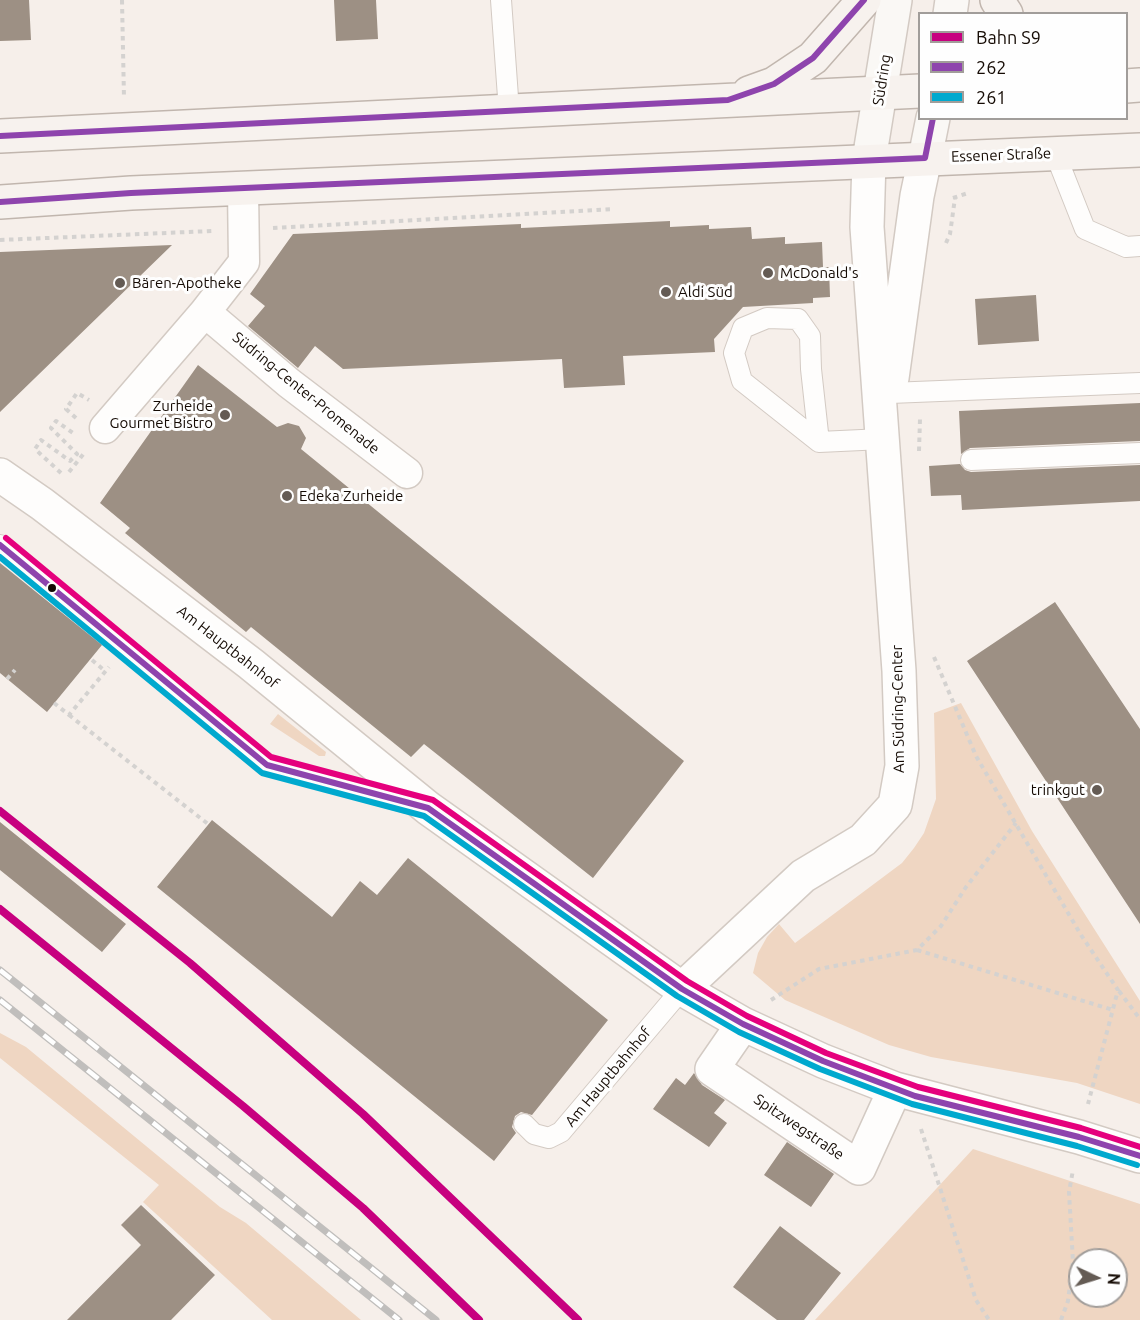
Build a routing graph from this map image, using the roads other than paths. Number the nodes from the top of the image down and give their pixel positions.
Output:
1 (501, 0) edge
2 (864, 0) edge
3 (895, 0) edge
4 (918, 91) edge
5 (879, 92) junction
6 (728, 100) junction
7 (509, 111) junction
8 (933, 120) edge
9 (0, 136) edge
10 (1140, 150) edge
11 (1055, 153) junction
12 (925, 158) junction
13 (869, 160) junction
14 (243, 189) junction
15 (0, 202) edge
16 (1140, 246) edge
17 (205, 312) junction
18 (1140, 382) edge
19 (890, 393) junction
20 (95, 426) road end
21 (884, 439) junction
22 (819, 442) junction
23 (1140, 453) edge
24 (971, 460) dead end
25 (407, 473) dead end
26 (8, 482) edge
27 (0, 545) edge
28 (428, 808) junction
29 (682, 989) junction
30 (743, 1024) junction
31 (905, 1093) junction
32 (524, 1125) dead end
33 (1140, 1156) edge

1 - 7 lane
2 - 6 main road
3 - 5 main road, Südring
4 - 5 main road
5 - 6 main road
5 - 13 main road, Südring
6 - 7 main road
7 - 9 main road
8 - 12 main road
10 - 11 main road, Essener Straße
11 - 12 main road, Essener Straße
11 - 16 lane
12 - 13 main road, Essener Straße
12 - 19 street, Am Südring-Center
13 - 14 main road, Essener Straße
13 - 21 street, Am Südring-Center
14 - 15 main road, Essener Straße
14 - 17 street
17 - 20 street
17 - 25 street, Südring-Center-Promenade
18 - 19 lane
19 - 21 street, Am Südring-Center
21 - 22 lane
21 - 29 street, Am Südring-Center
22 - 22 lane
23 - 24 lane
26 - 28 street, Am Hauptbahnhof
27 - 28 lane, Am Hauptbahnhof
28 - 29 street, Am Hauptbahnhof
29 - 30 street, Am Hauptbahnhof
29 - 32 lane, Am Hauptbahnhof
30 - 31 street, Am Hauptbahnhof
30 - 31 street, Spitzwegstraße
31 - 33 street, Am Hauptbahnhof

